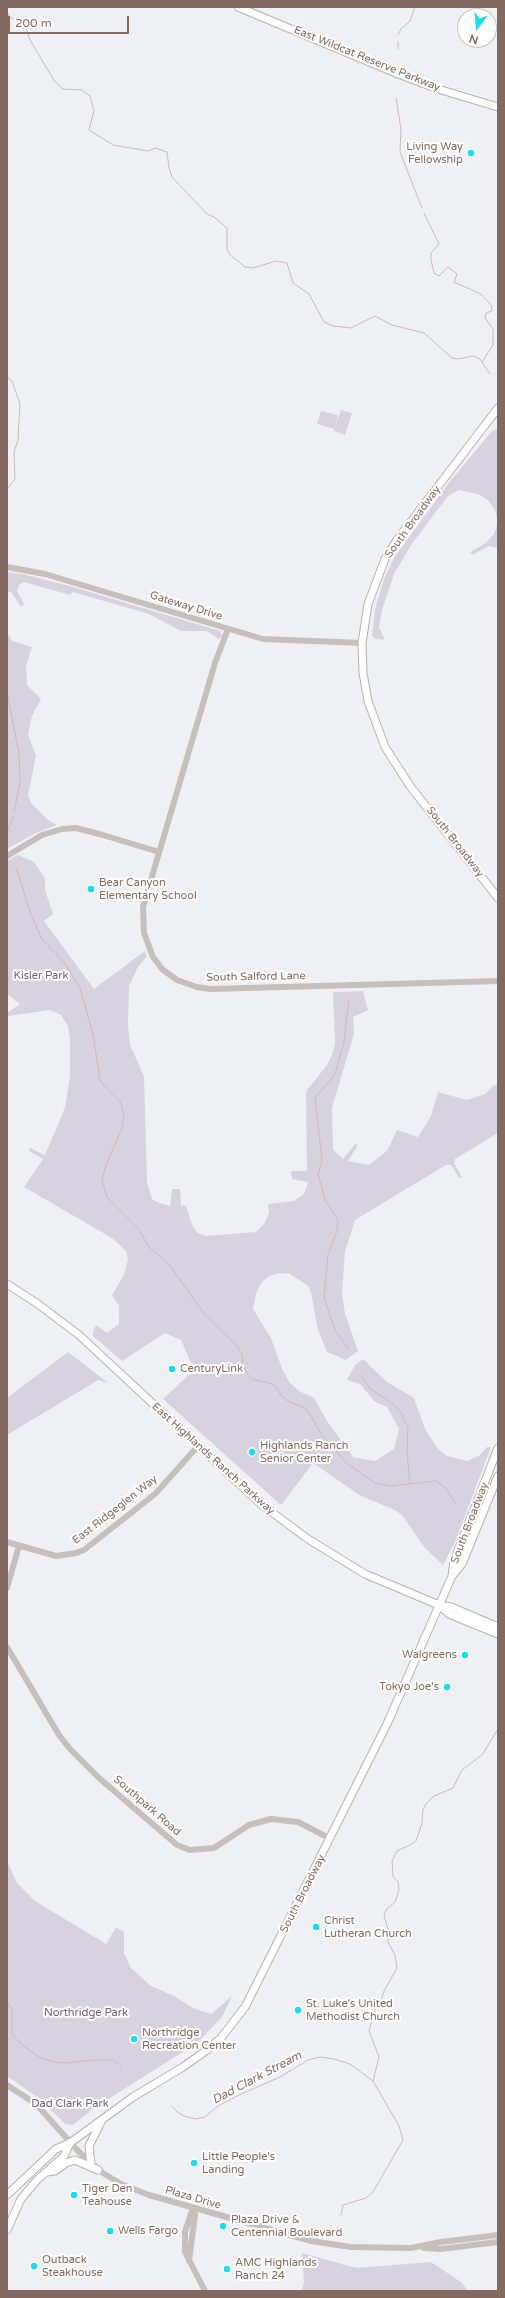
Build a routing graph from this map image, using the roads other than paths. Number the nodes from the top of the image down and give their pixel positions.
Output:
1 (238, 7) edge
2 (498, 107) edge
3 (498, 408) edge
4 (7, 567) edge
5 (228, 629) junction
6 (362, 643) junction
7 (159, 852) junction
8 (7, 856) edge
9 (498, 898) edge
10 (498, 980) edge
11 (7, 1284) edge
12 (198, 1446) junction
13 (498, 1448) edge
14 (498, 1476) edge
15 (7, 1542) edge
16 (19, 1546) junction
17 (452, 1576) junction
18 (7, 1588) edge
19 (439, 1605) junction
20 (498, 1627) edge
21 (498, 1634) edge
22 (7, 1647) edge
23 (330, 1839) junction
24 (7, 2085) edge
25 (102, 2120) junction
26 (70, 2143) junction
27 (91, 2164) junction
28 (98, 2170) junction
29 (46, 2172) junction
30 (7, 2195) edge
31 (194, 2208) junction
32 (7, 2230) edge
33 (498, 2235) edge
34 (498, 2241) edge
35 (420, 2247) junction
36 (205, 2291) edge

1 - 2 main road, East Wildcat Reserve Parkway
3 - 6 main road, South Broadway
4 - 5 street, Gateway Drive
5 - 6 street, Gateway Drive
5 - 7 street, South Salford Lane
6 - 9 main road, South Broadway
7 - 8 street
7 - 10 street, South Salford Lane
11 - 12 main road, East Highlands Ranch Parkway
12 - 16 street, East Ridgeglen Way
12 - 19 main road, East Highlands Ranch Parkway
13 - 17 main road, South Broadway
14 - 17 main road, South Broadway
15 - 16 street, East Ridgeglen Way
16 - 18 street
17 - 19 main road, South Broadway
19 - 20 main road
19 - 21 main road
19 - 23 main road, South Broadway
22 - 23 street, Southpark Road
23 - 25 main road, South Broadway
24 - 26 street, Plaza Drive
25 - 26 main road, South Broadway
25 - 27 main road
26 - 27 street, Plaza Drive
26 - 29 main road, South Broadway
26 - 30 main road, South Broadway
27 - 28 street, Plaza Drive
28 - 29 main road
28 - 31 street, Plaza Drive
29 - 32 main road, South Broadway
31 - 35 street, Plaza Drive
31 - 36 street
33 - 35 street, Plaza Drive
34 - 35 street, Plaza Drive

